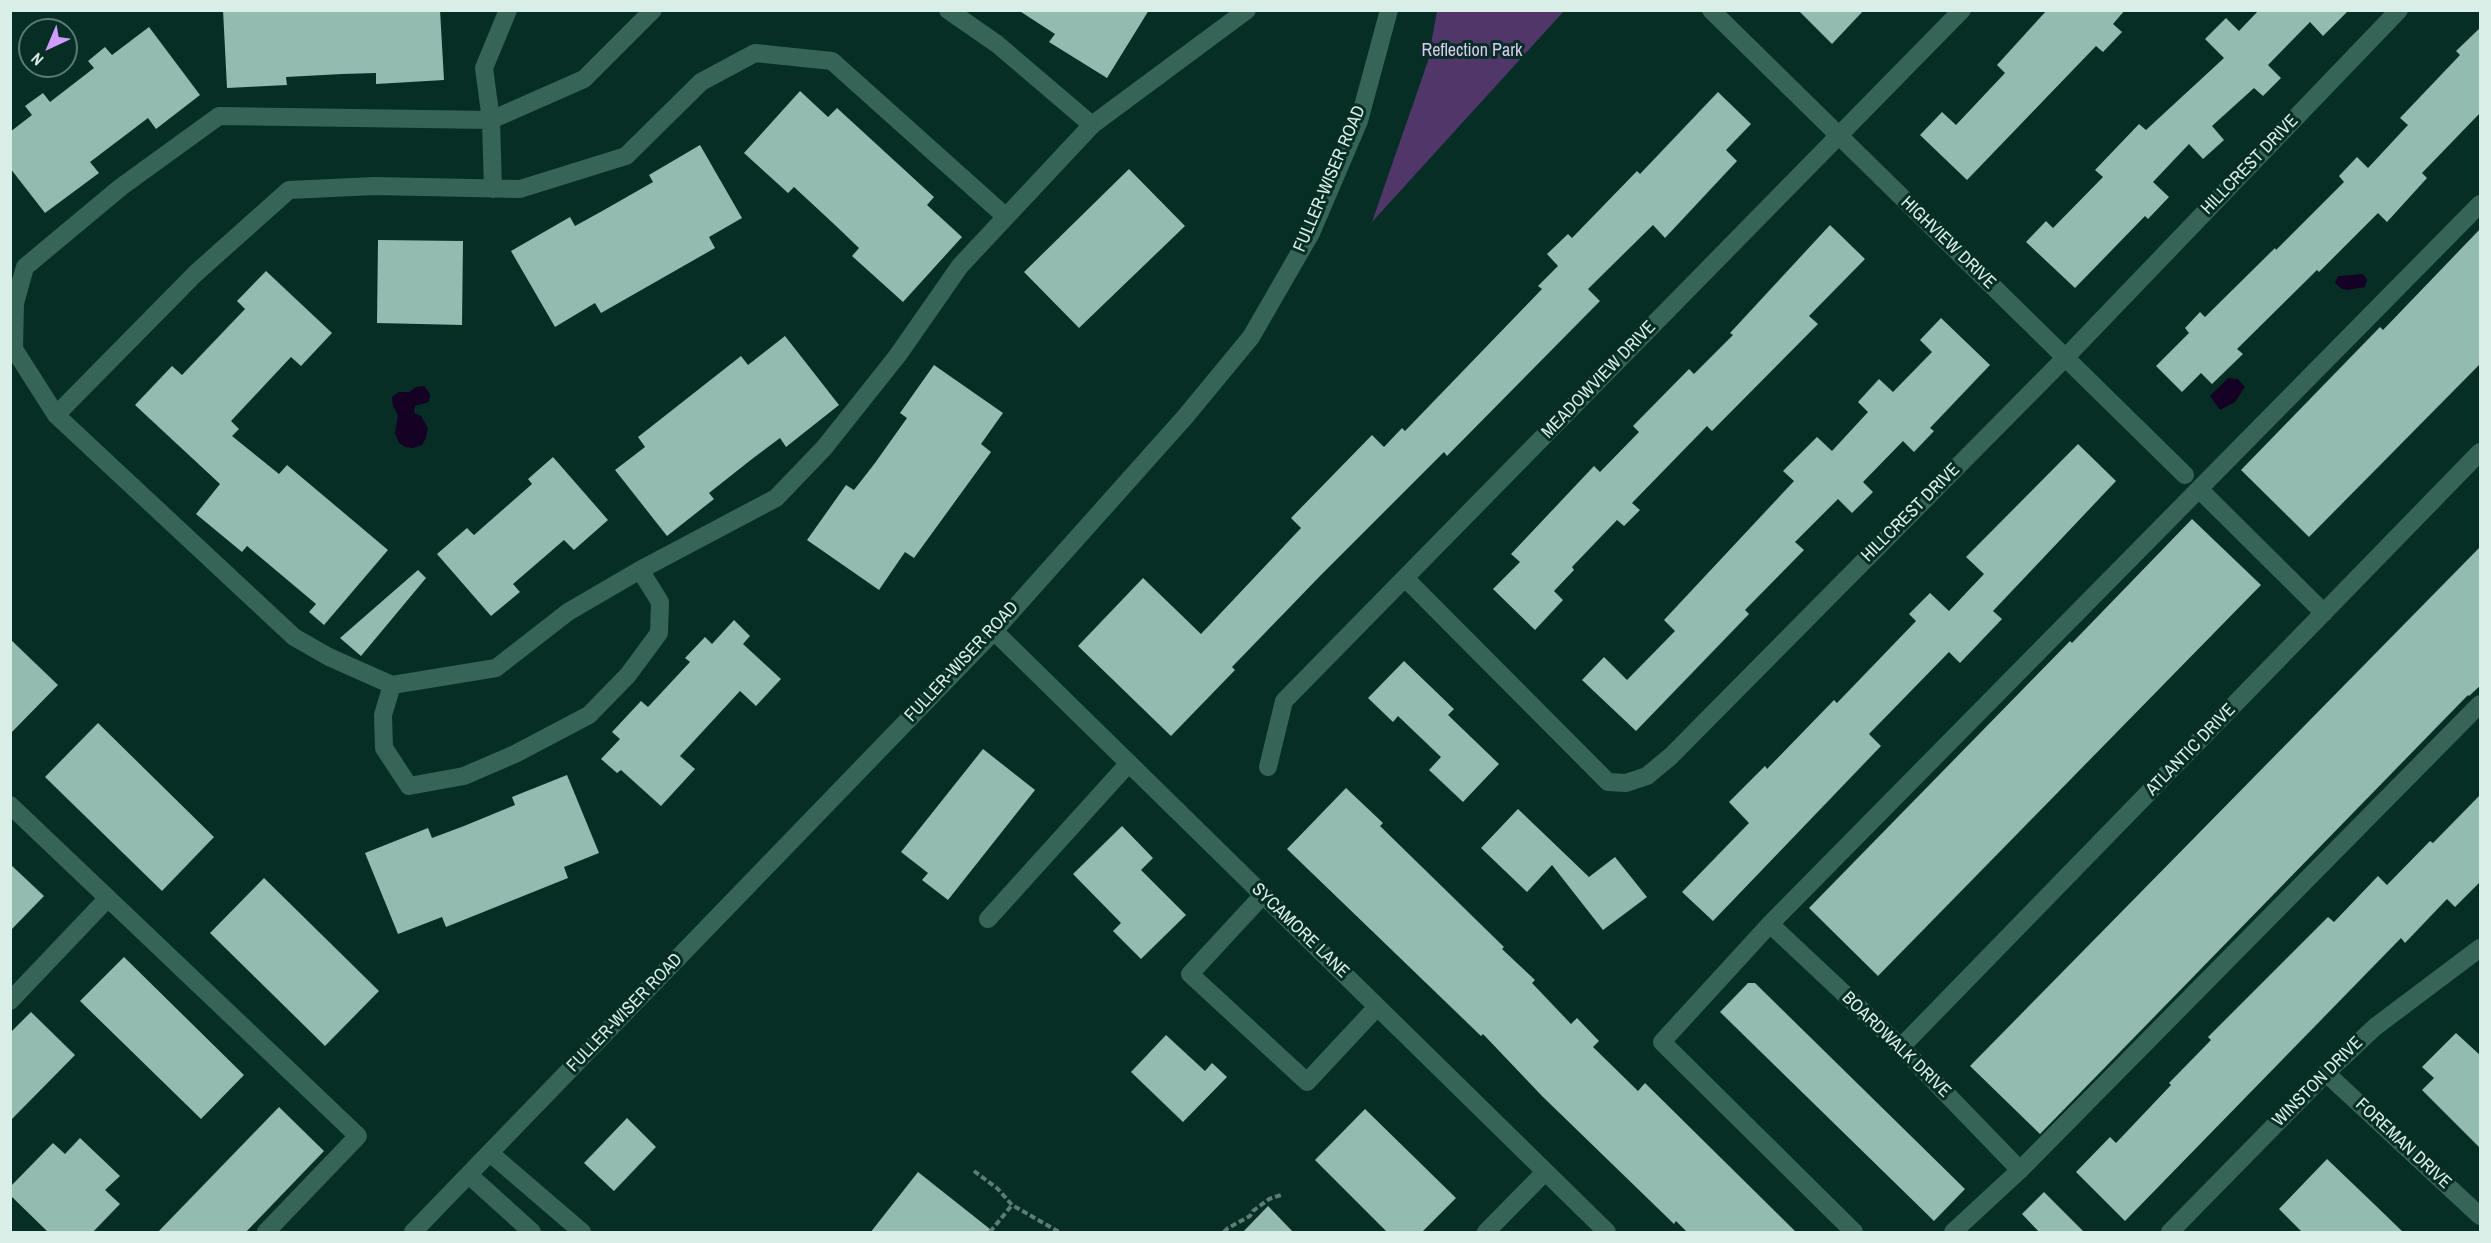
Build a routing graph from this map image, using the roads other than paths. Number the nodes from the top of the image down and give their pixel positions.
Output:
1 (508, 10) edge
2 (652, 10) edge
3 (948, 10) edge
4 (1246, 10) edge
5 (1389, 10) edge
6 (1711, 10) edge
7 (1962, 10) edge
8 (2399, 10) edge
9 (491, 120) junction
10 (1092, 125) junction
11 (1839, 136) junction
12 (493, 189) junction
13 (2481, 204) edge
14 (1005, 216) junction
15 (2065, 358) junction
16 (56, 415) junction
17 (2481, 452) edge
18 (2185, 475) dead end
19 (2199, 489) junction
20 (640, 570) junction
21 (1405, 578) junction
22 (2324, 613) junction
23 (994, 631) junction
24 (392, 685) junction
25 (2481, 704) edge
26 (1129, 763) junction
27 (1268, 767) dead end
28 (10, 805) edge
29 (1263, 895) junction
30 (108, 898) junction
31 (988, 919) dead end
32 (1770, 924) junction
33 (2481, 948) edge
34 (10, 1001) edge
35 (1377, 1007) junction
36 (1901, 1047) junction
37 (2326, 1073) junction
38 (490, 1153) junction
39 (2020, 1170) junction
40 (1545, 1172) junction
41 (469, 1175) junction
42 (2481, 1216) edge
43 (266, 1233) edge
44 (413, 1233) edge
45 (532, 1233) edge
46 (582, 1233) edge
47 (1486, 1233) edge
48 (1607, 1233) edge
49 (1854, 1233) edge
50 (1953, 1233) edge
51 (2170, 1233) edge

1 - 9 street
2 - 9 street
3 - 10 street
4 - 10 street
5 - 23 street, FULLER-WISER ROAD
6 - 11 street, HIGHVIEW DRIVE
7 - 11 street, MEADOWVIEW DRIVE
8 - 15 street, HILLCREST DRIVE
9 - 12 street
9 - 16 street
10 - 14 street
11 - 15 street, HIGHVIEW DRIVE
11 - 21 street, MEADOWVIEW DRIVE
12 - 14 street
12 - 16 street
13 - 19 street
14 - 20 street
15 - 18 street, HIGHVIEW DRIVE
15 - 21 street, HILLCREST DRIVE
16 - 24 street
17 - 22 street, ATLANTIC DRIVE
19 - 22 street
19 - 32 street
20 - 24 street
20 - 24 street
21 - 27 street, MEADOWVIEW DRIVE
22 - 36 street, ATLANTIC DRIVE
23 - 26 street, SYCAMORE LANE
23 - 38 street, FULLER-WISER ROAD
25 - 39 street
26 - 29 street, SYCAMORE LANE
26 - 31 street
28 - 30 street
29 - 35 street, SYCAMORE LANE
29 - 35 street
30 - 34 street
30 - 43 street
32 - 36 street, BOARDWALK DRIVE
32 - 49 street
33 - 37 street, WINSTON DRIVE
35 - 40 street, SYCAMORE LANE
36 - 39 street, BOARDWALK DRIVE
37 - 42 street, FOREMAN DRIVE
37 - 51 street, WINSTON DRIVE
38 - 41 street, FULLER-WISER ROAD
38 - 46 street
39 - 50 street
40 - 47 street
40 - 48 street, SYCAMORE LANE
41 - 44 street, FULLER-WISER ROAD
41 - 45 street

